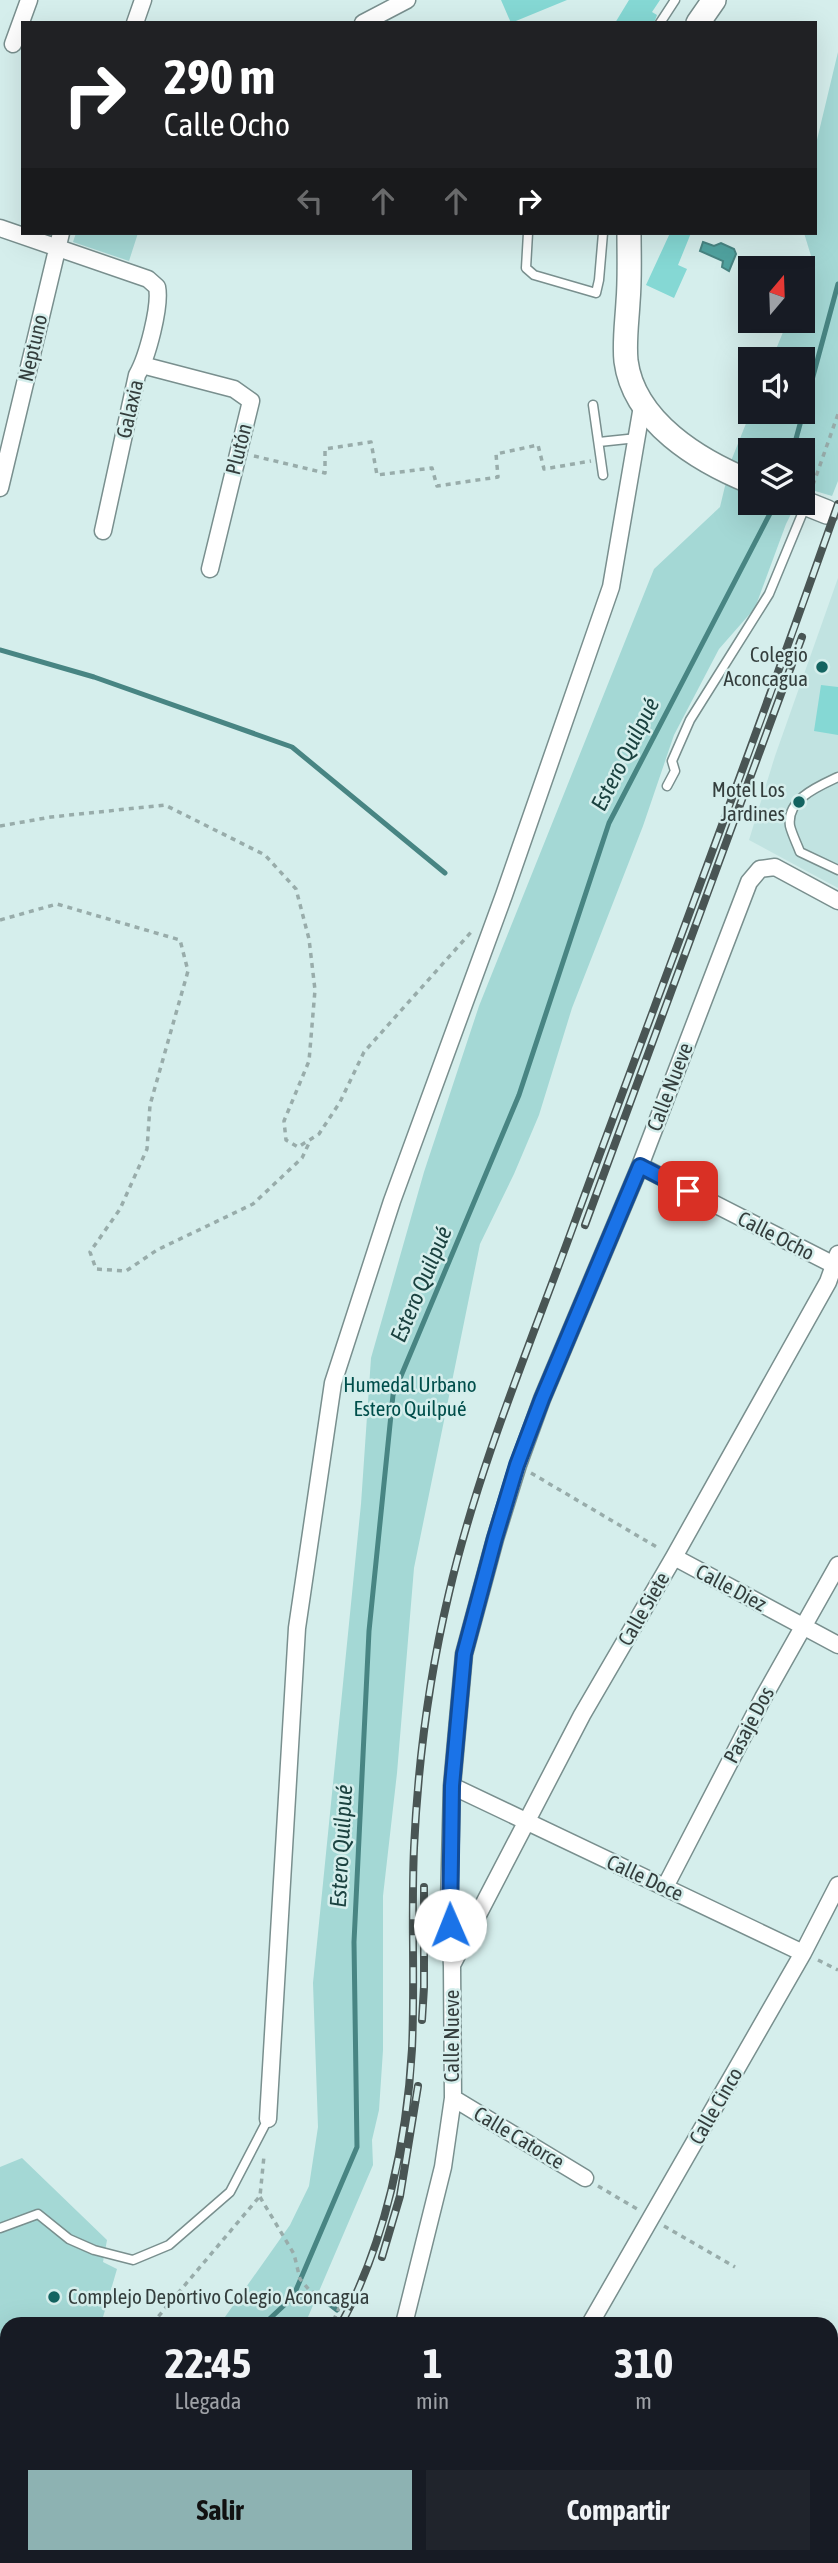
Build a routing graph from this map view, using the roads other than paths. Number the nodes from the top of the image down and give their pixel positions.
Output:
1 (29, 0) edge
2 (144, 0) edge
3 (407, 0) edge
4 (675, 0) edge
5 (714, 0) edge
6 (21, 21) edge
7 (136, 21) edge
8 (367, 21) edge
9 (661, 21) edge
10 (699, 21) edge
11 (21, 22) edge
12 (13, 44) dead end
13 (0, 228) edge
14 (21, 232) edge
15 (34, 235) edge
16 (528, 235) edge
17 (603, 235) edge
18 (629, 235) edge
19 (59, 240) edge
20 (142, 365) junction
21 (593, 405) dead end
22 (642, 407) junction
23 (637, 438) junction
24 (599, 442) junction
25 (603, 475) dead end
26 (738, 476) edge
27 (0, 488) edge
28 (808, 515) edge
29 (103, 531) dead end
30 (210, 569) dead end
31 (838, 777) edge
32 (667, 786) dead end
33 (838, 870) edge
34 (838, 901) edge
35 (640, 1166) junction
36 (837, 1262) edge
37 (674, 1557) junction
38 (838, 1565) edge
39 (802, 1626) junction
40 (838, 1645) edge
41 (452, 1786) junction
42 (525, 1822) junction
43 (838, 1885) edge
44 (665, 1888) junction
45 (803, 1953) junction
46 (452, 1966) junction
47 (453, 2098) junction
48 (268, 2119) joint
49 (585, 2178) dead end
50 (0, 2228) edge
51 (406, 2317) edge
52 (594, 2317) edge

1 - 6 street
2 - 7 street
3 - 8 street
4 - 9 lane
5 - 10 street
11 - 12 street
13 - 14 street
15 - 19 street
16 - 17 lane
18 - 22 street
19 - 20 street, Galaxia
19 - 27 street, Neptuno
20 - 29 street, Galaxia
20 - 30 street, Plutón
21 - 24 lane
22 - 23 street
22 - 26 street
23 - 24 lane
23 - 48 street
24 - 25 lane
28 - 32 lane
31 - 33 lane
34 - 35 street, Calle Nueve
35 - 36 street, Calle Ocho
35 - 41 street, Calle Nueve
36 - 37 street, Calle Siete
37 - 39 street, Calle Diez
37 - 42 street, Calle Siete
38 - 39 street, Pasaje Dos
39 - 40 street, Calle Diez
39 - 44 street, Pasaje Dos
41 - 42 street, Calle Doce
41 - 46 street, Calle Nueve
42 - 44 street, Calle Doce
42 - 46 street, Calle Siete
43 - 45 street, Calle Cinco
44 - 45 street, Calle Doce
45 - 52 street, Calle Cinco
46 - 47 street, Calle Nueve
47 - 49 street, Calle Catorce
47 - 51 street, Calle Nueve
48 - 50 lane

